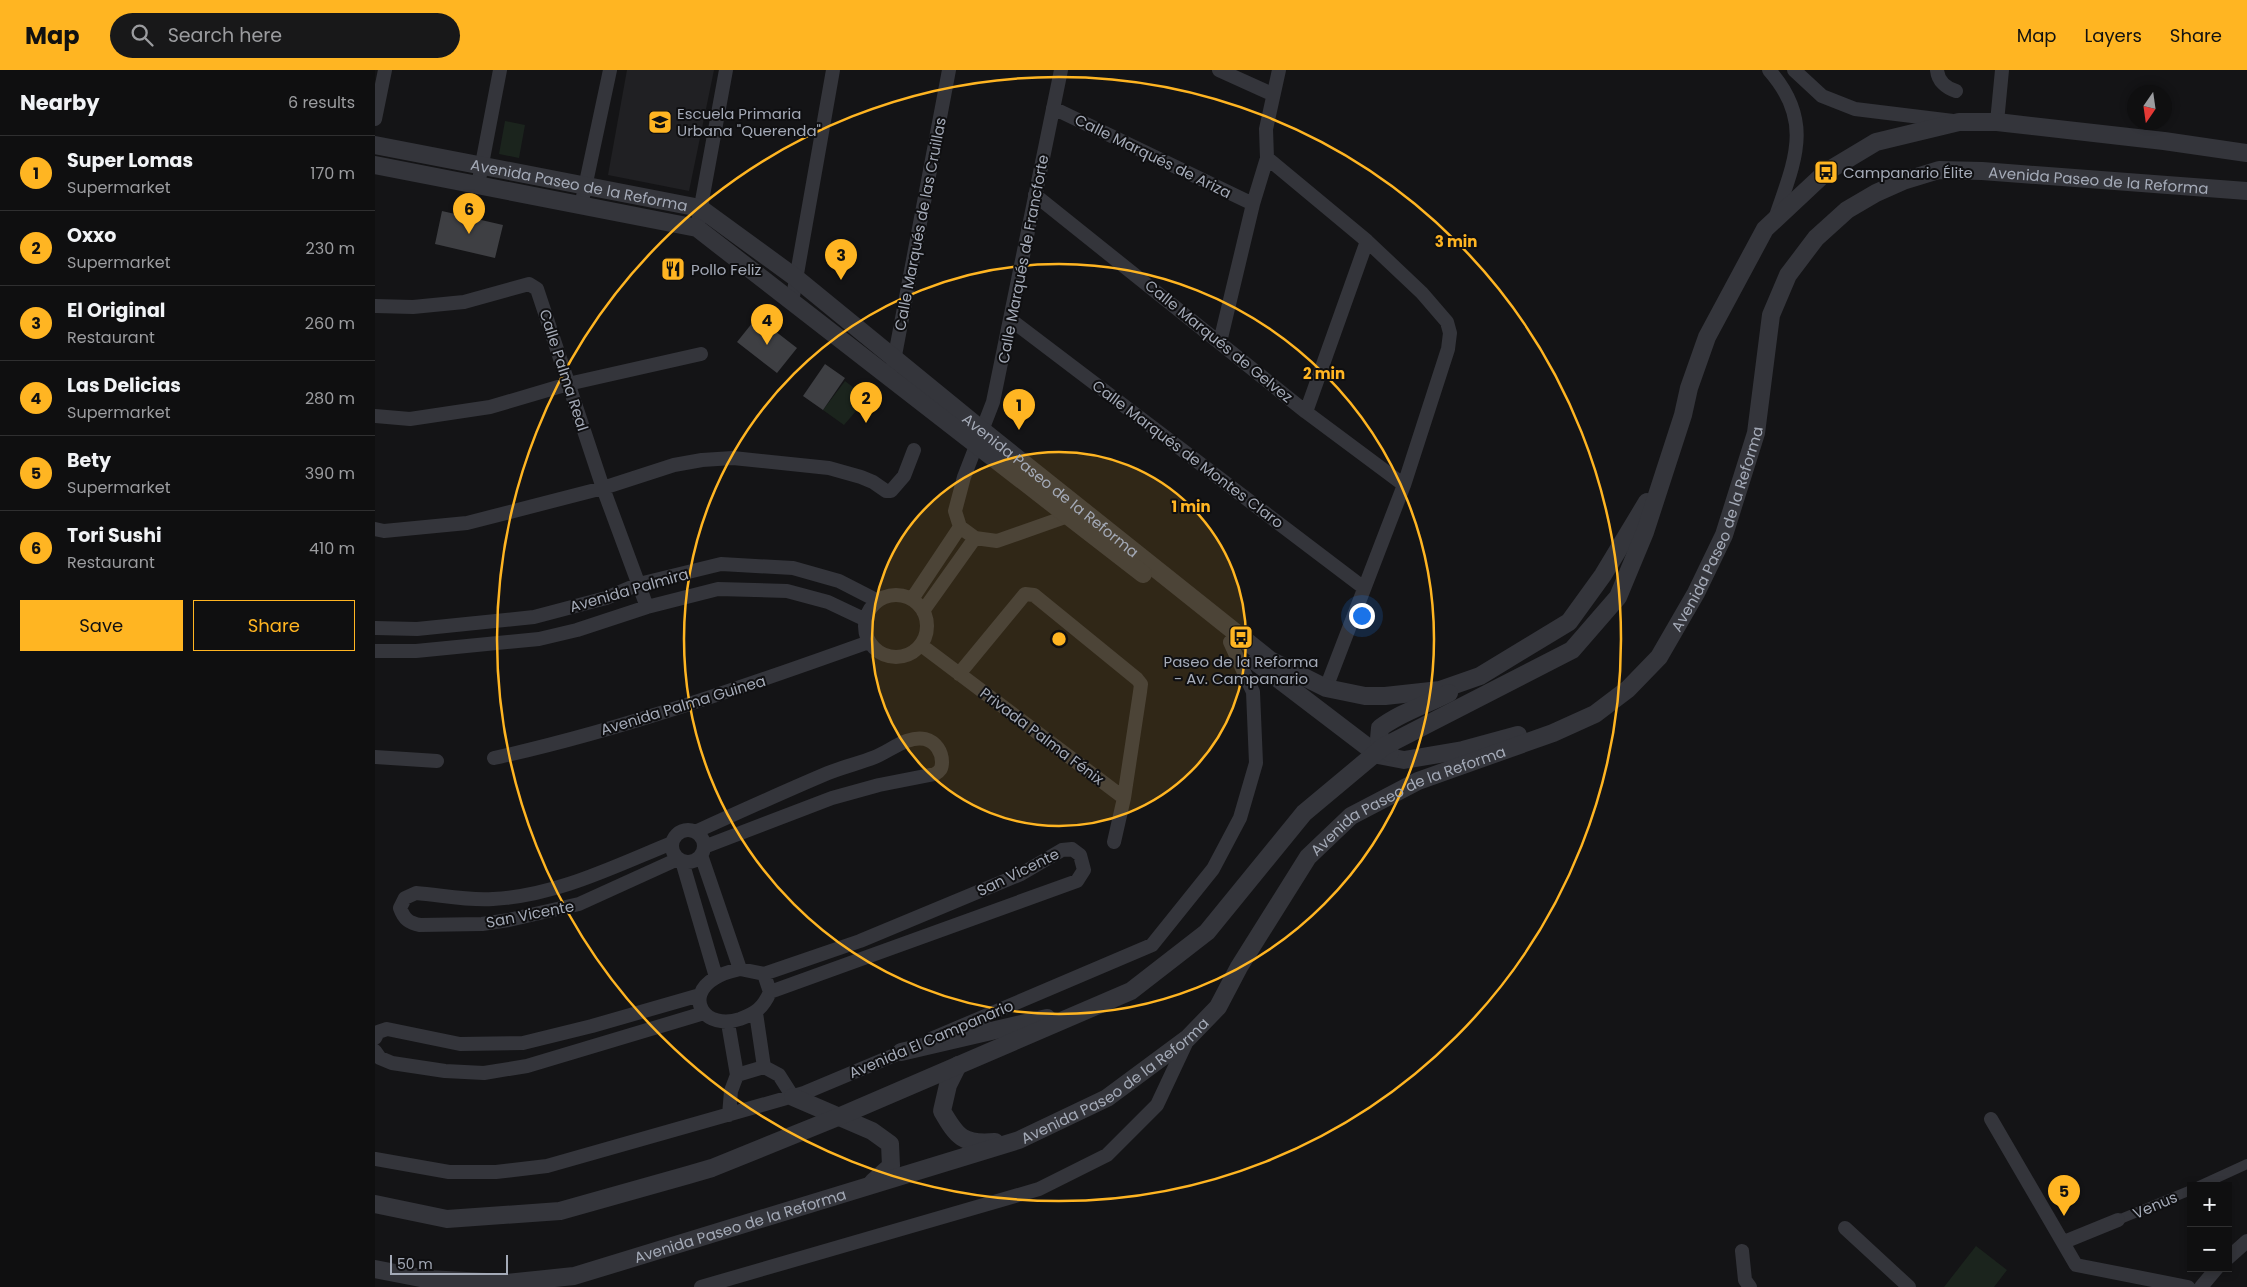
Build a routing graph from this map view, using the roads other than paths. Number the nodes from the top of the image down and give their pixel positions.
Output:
1 (385, 70) edge
2 (500, 70) edge
3 (610, 70) edge
4 (726, 70) edge
5 (833, 70) edge
6 (949, 70) edge
7 (1061, 70) edge
8 (1219, 70) edge
9 (1279, 70) edge
10 (1769, 70) edge
11 (1794, 70) edge
12 (1937, 70) edge
13 (2002, 70) edge
14 (1956, 91) dead end
15 (1272, 94) junction
16 (1053, 108) junction
17 (375, 119) edge
18 (1959, 122) junction
19 (1997, 122) junction
20 (375, 146) edge
21 (2247, 153) edge
22 (1267, 158) junction
23 (375, 165) edge
24 (482, 165) junction
25 (478, 185) junction
26 (585, 186) junction
27 (2247, 191) edge
28 (1035, 195) junction
29 (1253, 204) junction
30 (581, 206) junction
31 (701, 208) junction
32 (1775, 219) junction
33 (697, 228) junction
34 (1367, 241) junction
35 (796, 278) junction
36 (792, 302) junction
37 (375, 306) edge
38 (1011, 320) junction
39 (1221, 342) junction
40 (701, 354) dead end
41 (895, 360) junction
42 (891, 379) junction
43 (568, 384) junction
44 (1306, 412) junction
45 (375, 416) edge
46 (979, 437) junction
47 (914, 450) dead end
48 (1662, 478) junction
49 (1404, 485) junction
50 (603, 488) junction
51 (1067, 516) junction
52 (960, 527) junction
53 (375, 529) edge
54 (975, 538) junction
55 (639, 584) junction
56 (1364, 588) junction
57 (911, 599) junction
58 (878, 602) junction
59 (647, 607) junction
60 (923, 611) junction
61 (866, 620) junction
62 (375, 628) edge
63 (869, 642) junction
64 (1230, 642) junction
65 (921, 645) junction
66 (375, 651) edge
67 (959, 674) junction
68 (1480, 676) junction
69 (1326, 688) junction
70 (1595, 714) junction
71 (375, 757) edge
72 (493, 758) dead end
73 (1404, 760) junction
74 (437, 762) dead end
75 (1124, 798) junction
76 (695, 832) junction
77 (1114, 842) dead end
78 (672, 843) junction
79 (703, 851) junction
80 (680, 860) junction
81 (860, 941) junction
82 (869, 958) junction
83 (740, 968) junction
84 (764, 974) junction
85 (716, 977) junction
86 (770, 992) junction
87 (701, 995) junction
88 (1092, 1008) junction
89 (703, 1013) junction
90 (756, 1013) junction
91 (728, 1022) junction
92 (592, 1026) junction
93 (375, 1038) edge
94 (1188, 1038) junction
95 (596, 1044) junction
96 (375, 1051) edge
97 (901, 1052) junction
98 (958, 1066) junction
99 (764, 1067) junction
100 (737, 1075) junction
101 (793, 1097) junction
102 (729, 1115) junction
103 (838, 1117) junction
104 (1991, 1119) dead end
105 (1019, 1140) junction
106 (375, 1159) edge
107 (2247, 1164) edge
108 (2208, 1182) edge
109 (867, 1187) junction
110 (2187, 1192) edge
111 (375, 1204) edge
112 (2118, 1220) joint
113 (1845, 1228) dead end
114 (2247, 1241) edge
115 (2064, 1242) junction
116 (1742, 1251) dead end
117 (2232, 1254) edge
118 (375, 1269) edge
119 (2214, 1272) edge
120 (567, 1282) edge
121 (701, 1287) edge
122 (1750, 1287) edge
123 (1909, 1287) edge
124 (2188, 1287) edge
125 (2201, 1287) edge

1 - 17 street
2 - 24 street
3 - 26 street
4 - 31 street
5 - 35 street
6 - 41 street, Calle Marqués de las Cruillas
7 - 16 street, Calle Marqués de Francforte
8 - 15 street
9 - 15 street
10 - 32 street
11 - 18 street
12 - 14 street
13 - 19 street
15 - 22 street
16 - 28 street, Calle Marqués de Francforte
16 - 29 street, Calle Marqués de Ariza
18 - 19 street, Avenida Paseo de la Reforma
18 - 32 street, Avenida Paseo de la Reforma
19 - 21 street, Avenida Paseo de la Reforma
20 - 24 street, Avenida Paseo de la Reforma
22 - 29 street
22 - 34 street
23 - 25 street, Avenida Paseo de la Reforma
24 - 25 street
24 - 26 street, Avenida Paseo de la Reforma
25 - 30 street, Avenida Paseo de la Reforma
26 - 30 street
26 - 31 street, Avenida Paseo de la Reforma
27 - 70 street, Avenida Paseo de la Reforma
28 - 38 street, Calle Marqués de Francforte
28 - 39 street, Calle Marqués de Gelvez
29 - 39 street
30 - 33 street, Avenida Paseo de la Reforma
31 - 33 street
31 - 35 street, Avenida Paseo de la Reforma
32 - 48 street, Avenida Paseo de la Reforma
33 - 36 street, Avenida Paseo de la Reforma
34 - 44 street
34 - 49 street
35 - 36 street
35 - 41 street, Avenida Paseo de la Reforma
36 - 42 street, Avenida Paseo de la Reforma
37 - 43 street, Calle Palma Real
38 - 46 street, Calle Marqués de Francforte
38 - 56 street, Calle Marqués de Montes Claro
39 - 44 street, Calle Marqués de Gelvez
40 - 43 street
41 - 42 street, Calle Marqués de las Cruillas
41 - 46 street, Avenida Paseo de la Reforma
42 - 46 street, Avenida Paseo de la Reforma
43 - 45 street
43 - 50 street, Calle Palma Real
44 - 49 street, Calle Marqués de Gelvez
46 - 51 street, Avenida Paseo de la Reforma
46 - 52 street
46 - 69 street, Avenida Paseo de la Reforma
47 - 50 street
48 - 68 street, Avenida Paseo de la Reforma
48 - 88 street, Avenida Paseo de la Reforma
49 - 56 street
50 - 53 street
50 - 55 street, Calle Palma Real
51 - 54 street
51 - 64 street, Avenida Paseo de la Reforma
52 - 54 street
52 - 57 street
54 - 60 street
55 - 58 street, Avenida Palmira
55 - 59 street, Calle Palma Real
55 - 62 street, Avenida Palmira
56 - 69 street
57 - 58 street
57 - 60 street
58 - 61 street
59 - 61 street, Avenida Palmira
59 - 66 street, Avenida Palmira
60 - 65 street
61 - 63 street
63 - 65 street
63 - 72 street, Avenida Palma Guinea
64 - 73 street, Avenida Paseo de la Reforma
64 - 97 street, Avenida El Campanario
65 - 67 street, Privada Palma Fénix
67 - 75 street, Privada Palma Fénix
67 - 75 street, Privada Palma Fénix
68 - 69 street, Avenida Paseo de la Reforma
68 - 73 street
70 - 73 street
70 - 94 street, Avenida Paseo de la Reforma
71 - 74 street
75 - 77 street, Privada Palma Fénix
76 - 78 street
76 - 79 street
76 - 79 street
78 - 80 street
78 - 80 street, San Vicente
79 - 80 street
79 - 83 street
80 - 85 street
81 - 82 street
81 - 82 street, San Vicente
81 - 84 street, San Vicente
82 - 86 street, San Vicente
83 - 84 street
83 - 85 street
84 - 86 street
85 - 87 street
86 - 90 street
87 - 89 street
87 - 92 street
88 - 97 street
88 - 98 street, Avenida Paseo de la Reforma
89 - 91 street
89 - 95 street
90 - 91 street
90 - 99 street
91 - 100 street
92 - 93 street
92 - 95 street
94 - 105 street, Avenida Paseo de la Reforma
94 - 121 street
95 - 96 street
97 - 101 street, Avenida El Campanario
98 - 103 street, Avenida Paseo de la Reforma
98 - 105 street
99 - 100 street
99 - 101 street
100 - 102 street
101 - 102 street, Avenida El Campanario
101 - 103 street
102 - 106 street, Avenida El Campanario
103 - 109 street
103 - 111 street, Avenida Paseo de la Reforma
104 - 115 street
105 - 109 street, Avenida Paseo de la Reforma
107 - 108 street
109 - 120 street, Avenida Paseo de la Reforma
110 - 112 street, Venus
112 - 115 street
113 - 123 street
114 - 117 street
115 - 124 street
116 - 122 street
118 - 120 street, Avenida Paseo de la Reforma
119 - 125 street

